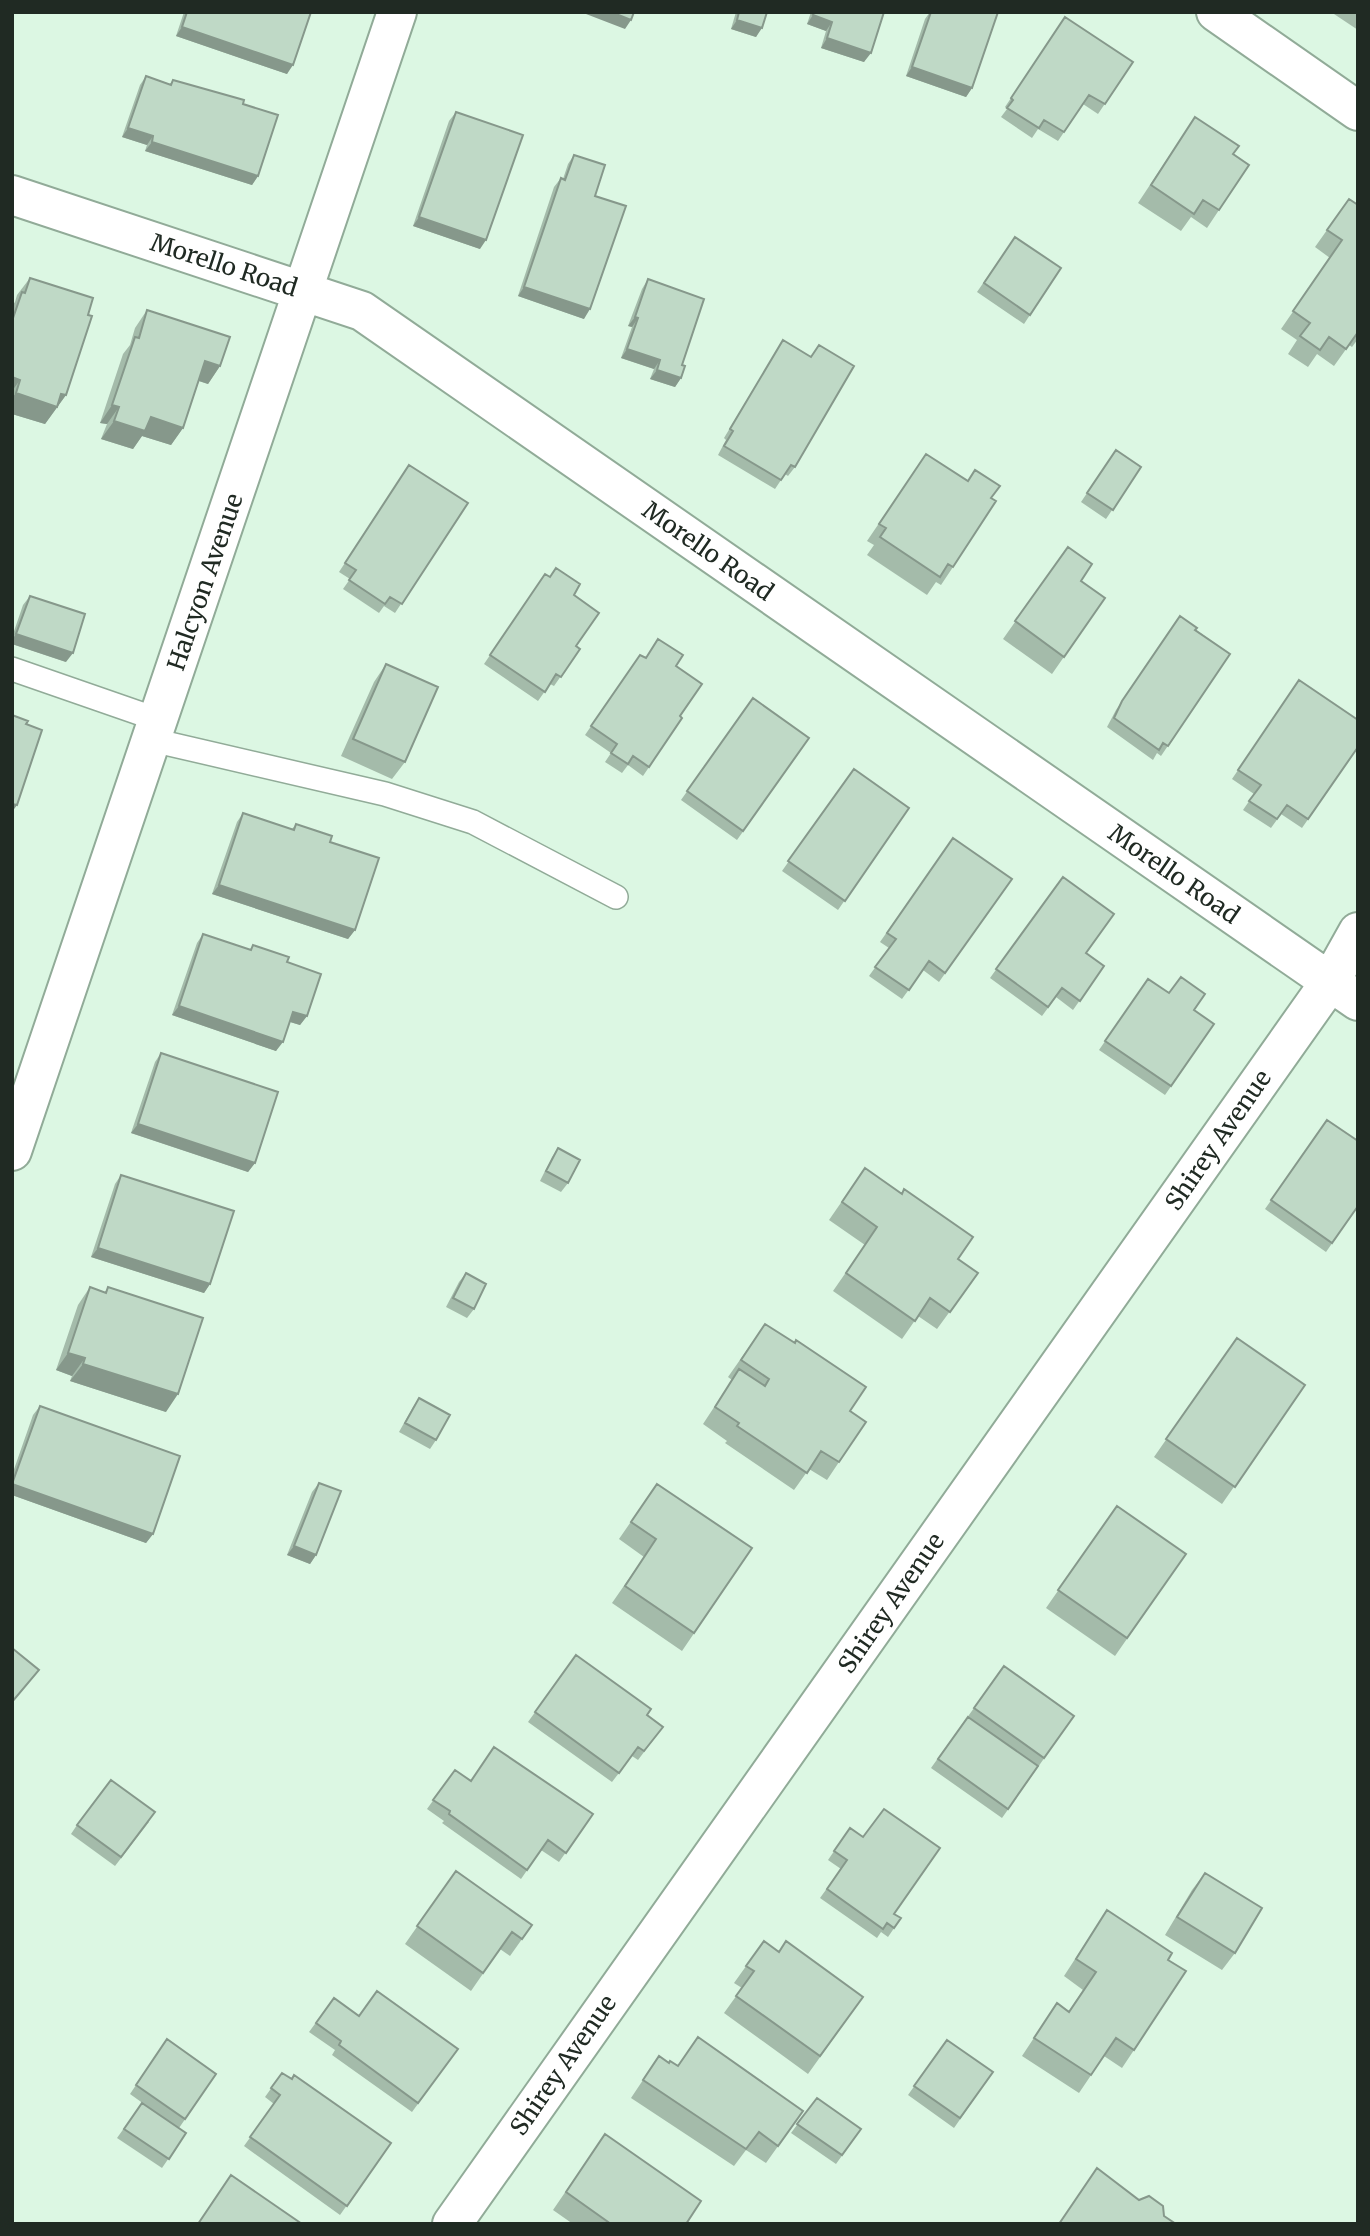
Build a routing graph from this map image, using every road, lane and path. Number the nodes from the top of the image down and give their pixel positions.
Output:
1 (397, 12) edge
2 (1216, 12) edge
3 (1358, 111) edge
4 (12, 194) edge
5 (304, 292) junction
6 (12, 669) edge
7 (155, 730) junction
8 (616, 897) dead end
9 (1358, 932) edge
10 (1344, 991) edge
11 (12, 1151) edge
12 (452, 2224) edge

1 - 5 street, Halcyon Avenue
2 - 3 street
4 - 5 street, Morello Road
5 - 7 street, Halcyon Avenue
5 - 10 street, Morello Road
6 - 7 lane
7 - 8 lane
7 - 11 street, Halcyon Avenue
9 - 10 street, Shirey Avenue
10 - 12 street, Shirey Avenue

